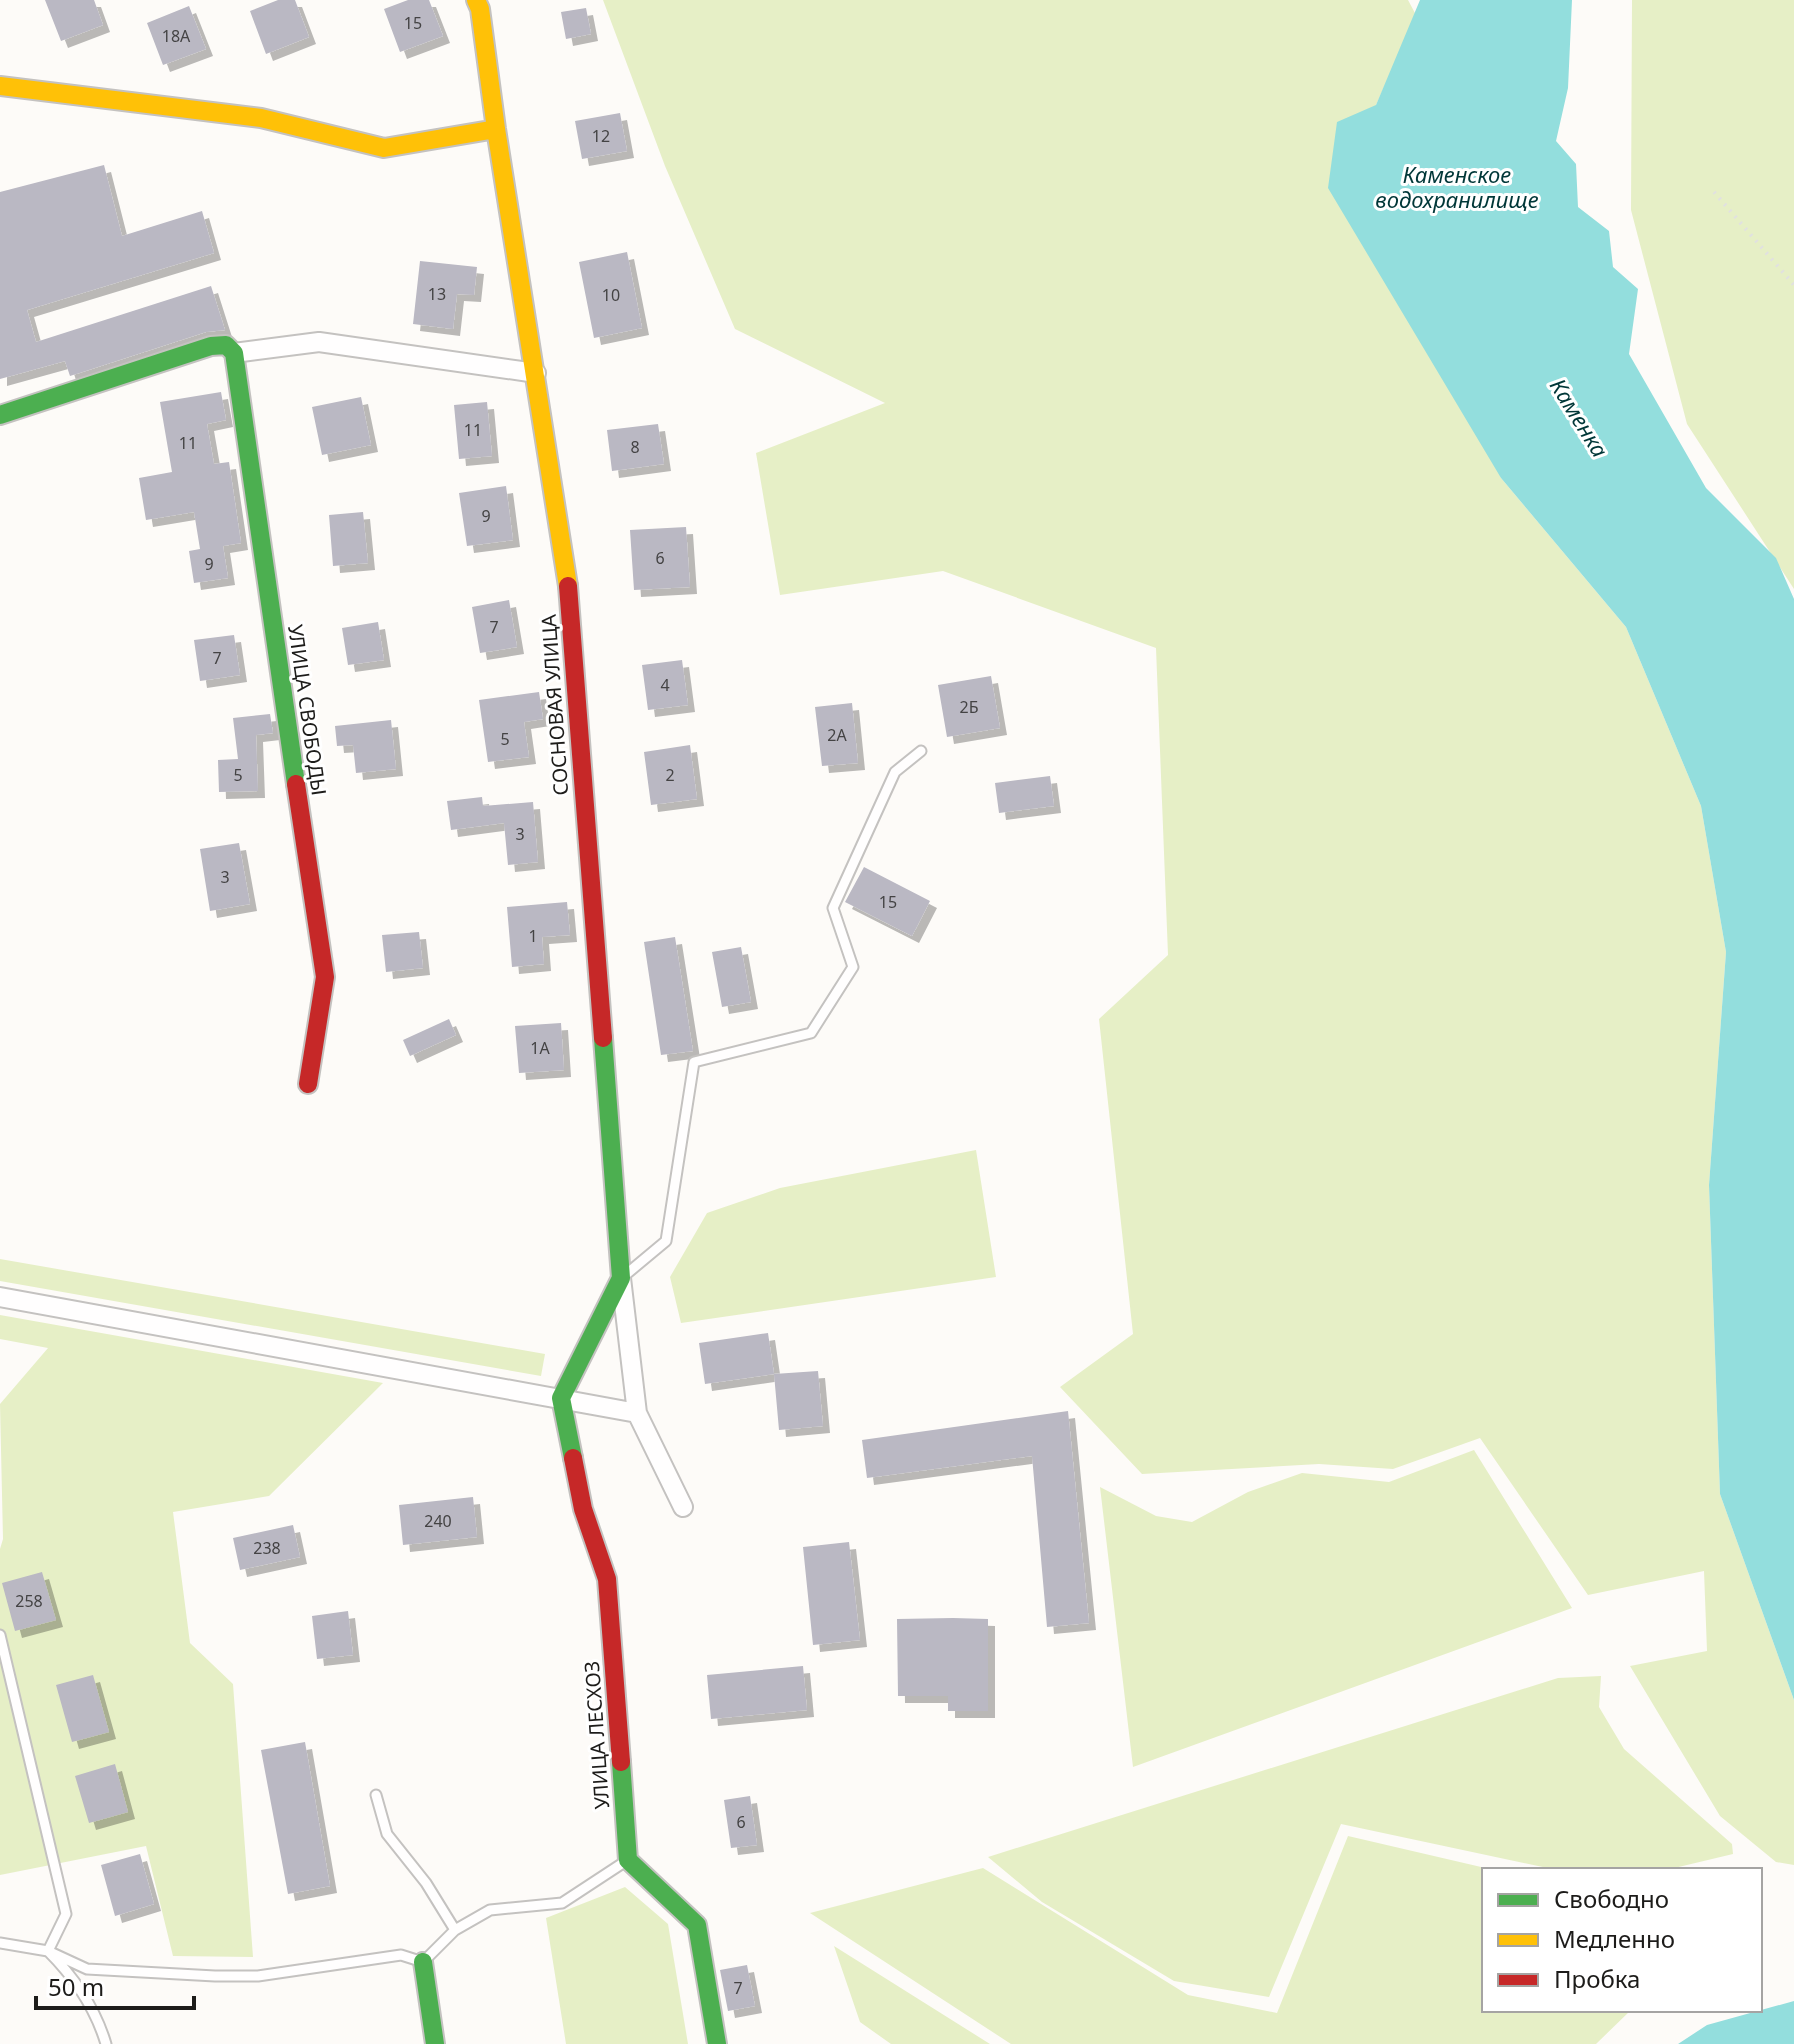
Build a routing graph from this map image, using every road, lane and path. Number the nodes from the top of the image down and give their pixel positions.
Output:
1 (476, 0) edge
2 (0, 86) edge
3 (496, 129) junction
4 (1714, 192) dead end
5 (1794, 285) edge
6 (230, 349) junction
7 (536, 373) junction
8 (0, 415) edge
9 (921, 751) dead end
10 (308, 1084) dead end
11 (621, 1278) junction
12 (0, 1297) edge
13 (561, 1398) junction
14 (637, 1413) junction
15 (683, 1507) dead end
16 (0, 1635) edge
17 (376, 1795) dead end
18 (628, 1860) junction
19 (455, 1930) junction
20 (0, 1943) edge
21 (48, 1951) junction
22 (423, 1962) junction
23 (106, 2044) edge
24 (435, 2044) edge
25 (717, 2044) edge

1 - 3 street, СОСНОВАЯ УЛИЦА
2 - 3 street
3 - 7 street, СОСНОВАЯ УЛИЦА
4 - 5 path
6 - 7 street
6 - 8 street
6 - 10 street, УЛИЦА СВОБОДЫ
7 - 11 street, СОСНОВАЯ УЛИЦА
9 - 11 lane
11 - 13 street
11 - 14 street
12 - 13 street
13 - 14 street
13 - 18 street, УЛИЦА ЛЕСХОЗ
14 - 15 street
16 - 21 lane
17 - 19 lane
18 - 19 lane
18 - 25 street
19 - 22 lane
20 - 21 lane
21 - 22 lane
21 - 23 lane
22 - 24 street

